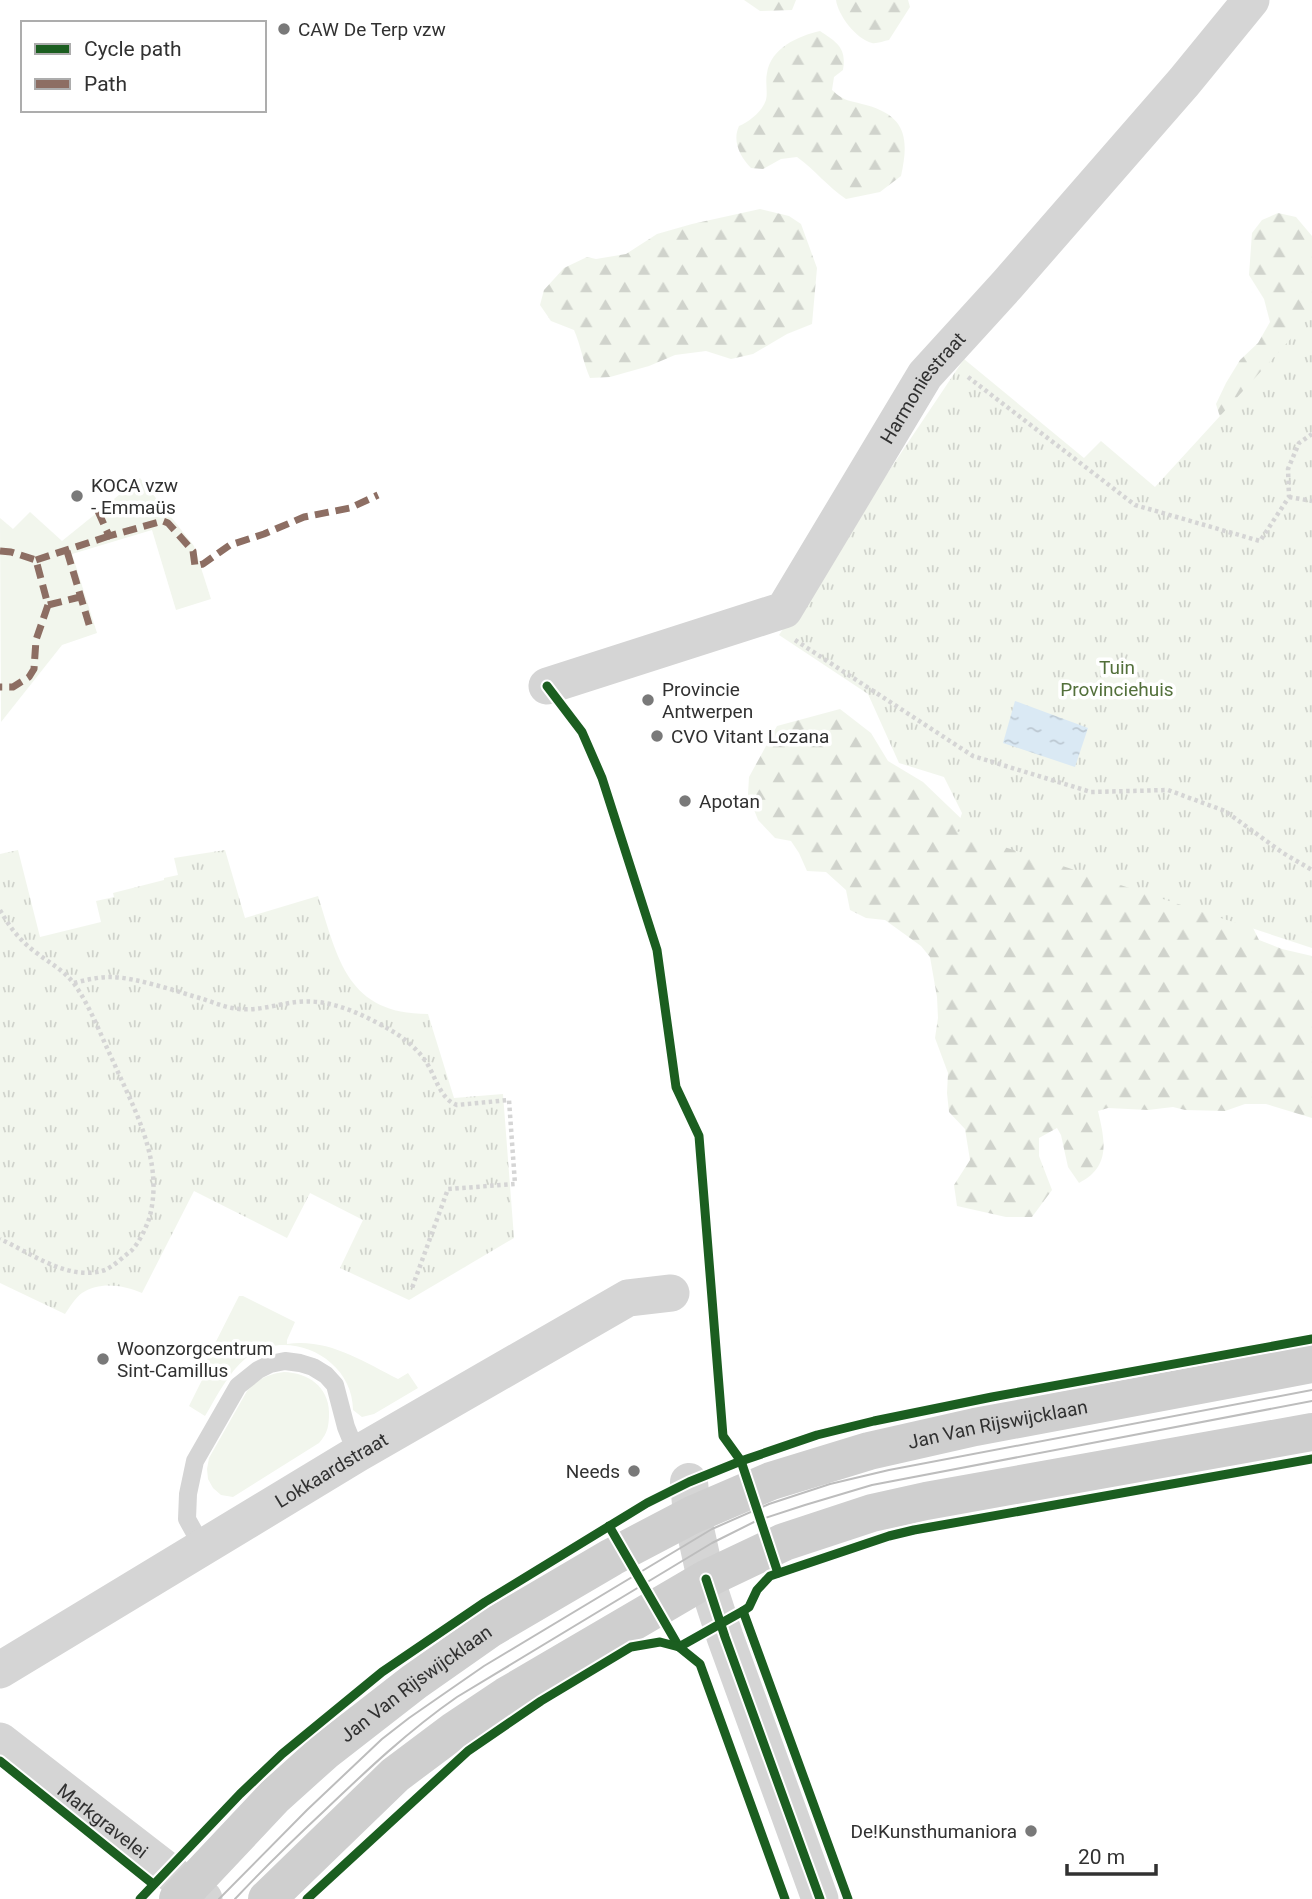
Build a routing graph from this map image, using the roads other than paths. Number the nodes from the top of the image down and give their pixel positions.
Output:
1 (1251, 0) edge
2 (547, 686) dead end
3 (671, 1293) dead end
4 (1312, 1364) edge
5 (1312, 1432) edge
6 (357, 1454) junction
7 (690, 1499) junction
8 (203, 1548) junction
9 (706, 1579) junction
10 (0, 1670) edge
11 (0, 1741) edge
12 (190, 1895) edge
13 (267, 1899) edge
14 (820, 1899) edge

1 - 2 street, Harmoniestraat
3 - 6 street, Lokkaardstraat
4 - 7 main road, Jan Van Rijswijcklaan
5 - 9 main road
6 - 8 street, Lokkaardstraat
6 - 8 lane
7 - 9 street
7 - 12 main road, Jan Van Rijswijcklaan
8 - 10 street, Lokkaardstraat
9 - 13 main road
9 - 14 street
11 - 12 street, Markgravelei

